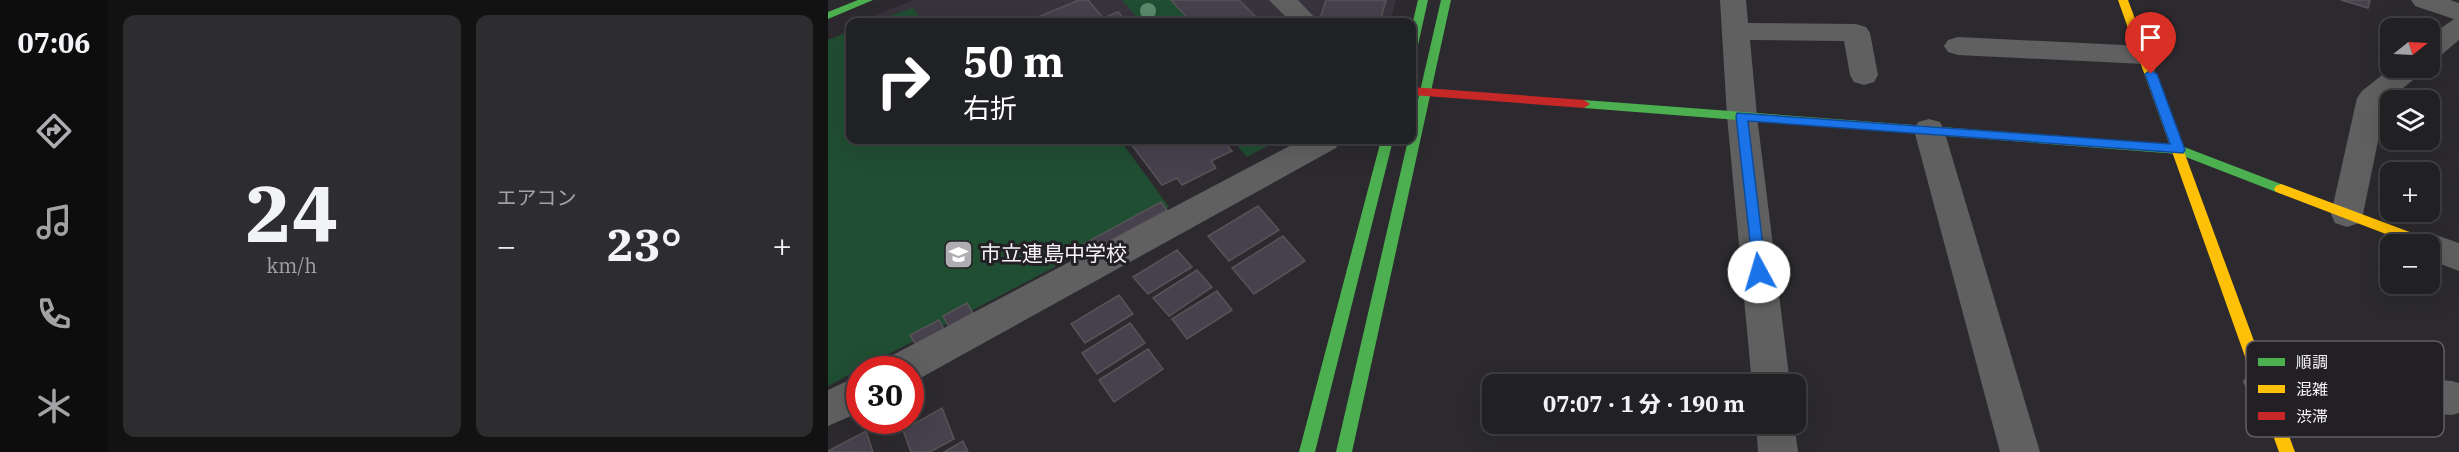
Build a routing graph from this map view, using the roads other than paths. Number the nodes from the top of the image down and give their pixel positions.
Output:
1 (868, 0) edge
2 (1282, 0) edge
3 (1423, 0) edge
4 (1446, 0) edge
5 (1732, 0) edge
6 (2123, 0) edge
7 (2424, 0) edge
8 (2459, 12) edge
9 (828, 16) edge
10 (1302, 18) edge
11 (2459, 26) edge
12 (1416, 29) edge
13 (1735, 32) junction
14 (2440, 42) edge
15 (1958, 46) dead end
16 (2145, 55) junction
17 (1864, 75) dead end
18 (2397, 78) edge
19 (1416, 91) edge
20 (1426, 92) junction
21 (1742, 116) junction
22 (1929, 130) junction
23 (1416, 136) edge
24 (1318, 144) edge
25 (1386, 144) edge
26 (1414, 144) edge
27 (2179, 150) junction
28 (2347, 214) junction
29 (2399, 234) edge
30 (2440, 250) edge
31 (2459, 257) edge
32 (2247, 341) edge
33 (924, 357) edge
34 (1770, 374) edge
35 (2444, 397) edge
36 (2452, 398) dead end
37 (846, 399) edge
38 (828, 409) edge
39 (1776, 434) edge
40 (2282, 437) edge
41 (1307, 452) edge
42 (1344, 452) edge
43 (1778, 452) edge
44 (2020, 452) edge
45 (2287, 452) edge

1 - 9 street
2 - 10 street
3 - 12 street
4 - 20 street
5 - 13 street
6 - 16 street
7 - 8 street
11 - 14 street
13 - 17 street
13 - 21 street
15 - 16 street
16 - 27 street
18 - 28 street
19 - 20 street
20 - 21 street
20 - 23 street
21 - 22 street
21 - 34 street
22 - 27 street
22 - 44 street
24 - 33 street
25 - 41 street
26 - 42 street
27 - 28 street
27 - 32 street
28 - 29 street
30 - 31 street
35 - 36 street
37 - 38 street
39 - 43 street
40 - 45 street

